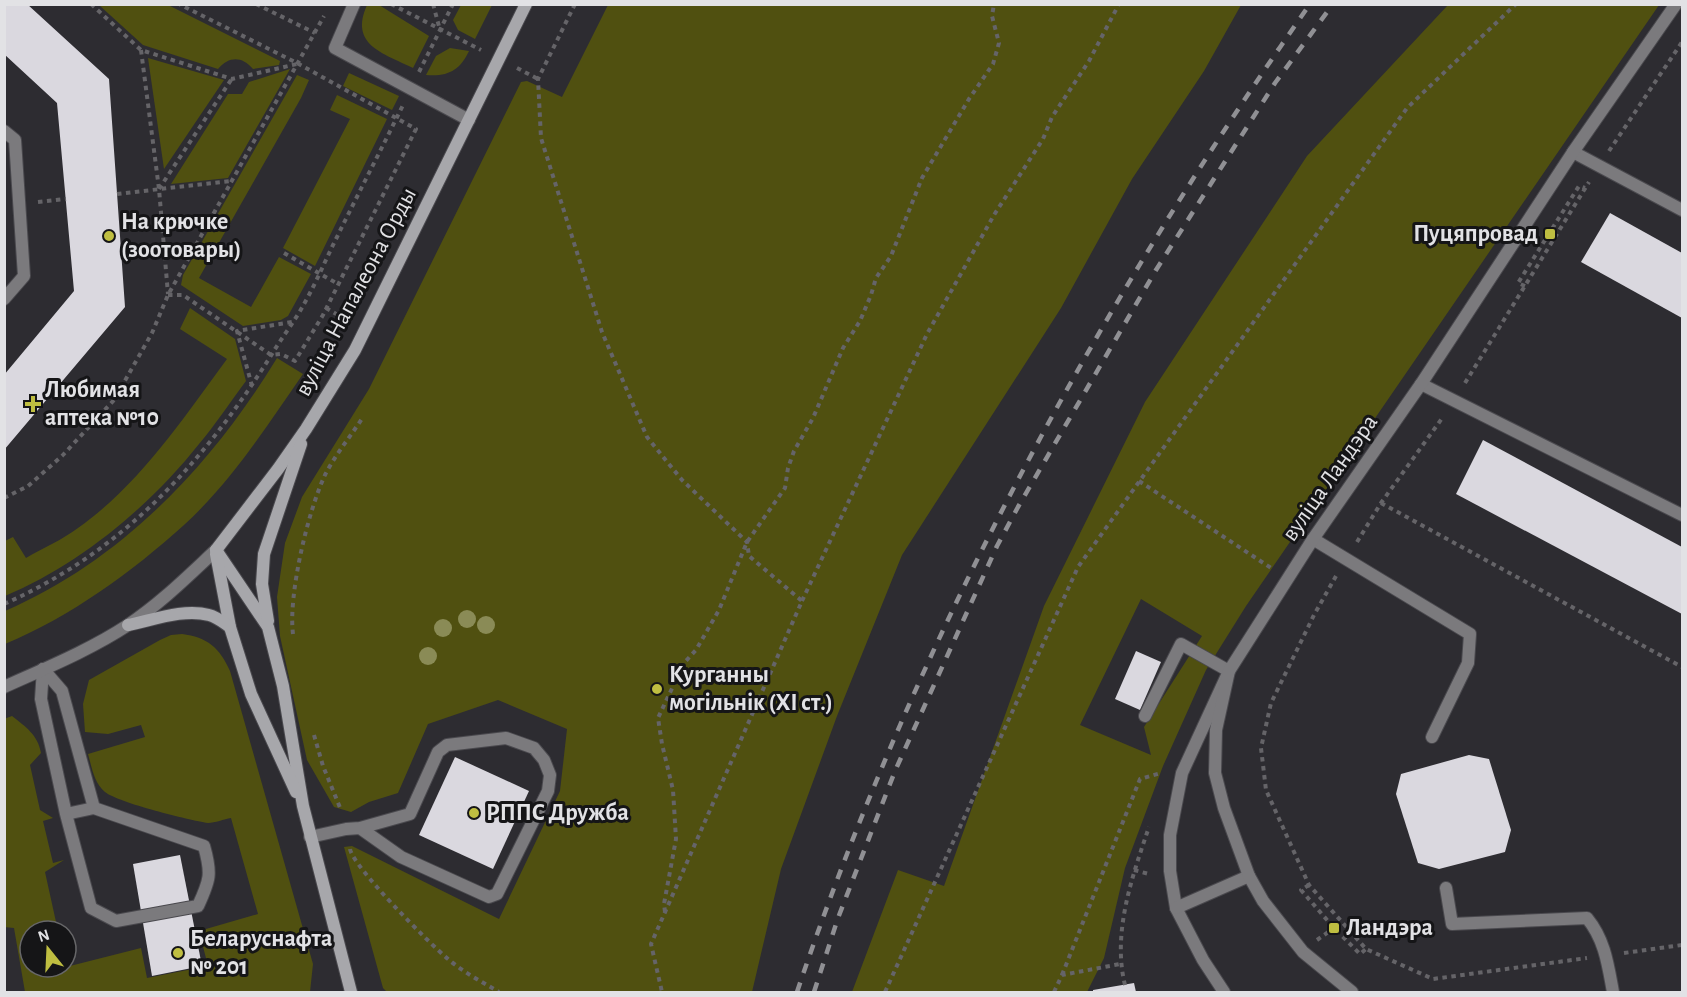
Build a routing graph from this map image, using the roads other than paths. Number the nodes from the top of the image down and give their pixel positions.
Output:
1 (354, 4) edge
2 (526, 4) edge
3 (1677, 9) edge
4 (469, 120) junction
5 (4, 131) edge
6 (1573, 152) junction
7 (1683, 210) edge
8 (4, 298) edge
9 (1421, 384) junction
10 (306, 429) junction
11 (1683, 516) edge
12 (1313, 539) junction
13 (216, 550) junction
14 (128, 625) junction
15 (230, 627) junction
16 (268, 627) junction
17 (43, 669) junction
18 (1229, 671) junction
19 (4, 687) edge
20 (1145, 716) dead end
21 (1432, 736) dead end
22 (303, 806) junction
23 (93, 807) junction
24 (66, 814) junction
25 (360, 828) junction
26 (310, 837) junction
27 (1249, 876) junction
28 (1446, 888) dead end
29 (1176, 908) junction
30 (1349, 992) edge
31 (351, 993) edge
32 (1224, 993) edge
33 (1613, 993) edge

1 - 4 street
2 - 4 main road, вуліца Напалеона Орды
3 - 6 street, вуліца Ландэра
4 - 10 main road, вуліца Напалеона Орды
5 - 8 street
6 - 7 street
6 - 9 street, вуліца Ландэра
9 - 11 street
9 - 12 street, вуліца Ландэра
10 - 13 main road, вуліца Напалеона Орды
10 - 16 main road
12 - 18 street, вуліца Ландэра
12 - 21 street
13 - 14 street, вуліца Напалеона Орды
13 - 15 main road
13 - 16 main road
14 - 15 main road
14 - 17 street, вуліца Напалеона Орды
15 - 22 main road
16 - 22 main road
17 - 19 street, вуліца Напалеона Орды
17 - 23 street
17 - 24 street
18 - 20 street
18 - 27 street, вуліца Ландэра
18 - 29 street
22 - 26 main road
23 - 24 street
23 - 24 street
25 - 25 street
25 - 26 street
26 - 31 main road
27 - 29 street
27 - 30 street, вуліца Ландэра
28 - 33 street
29 - 32 street

